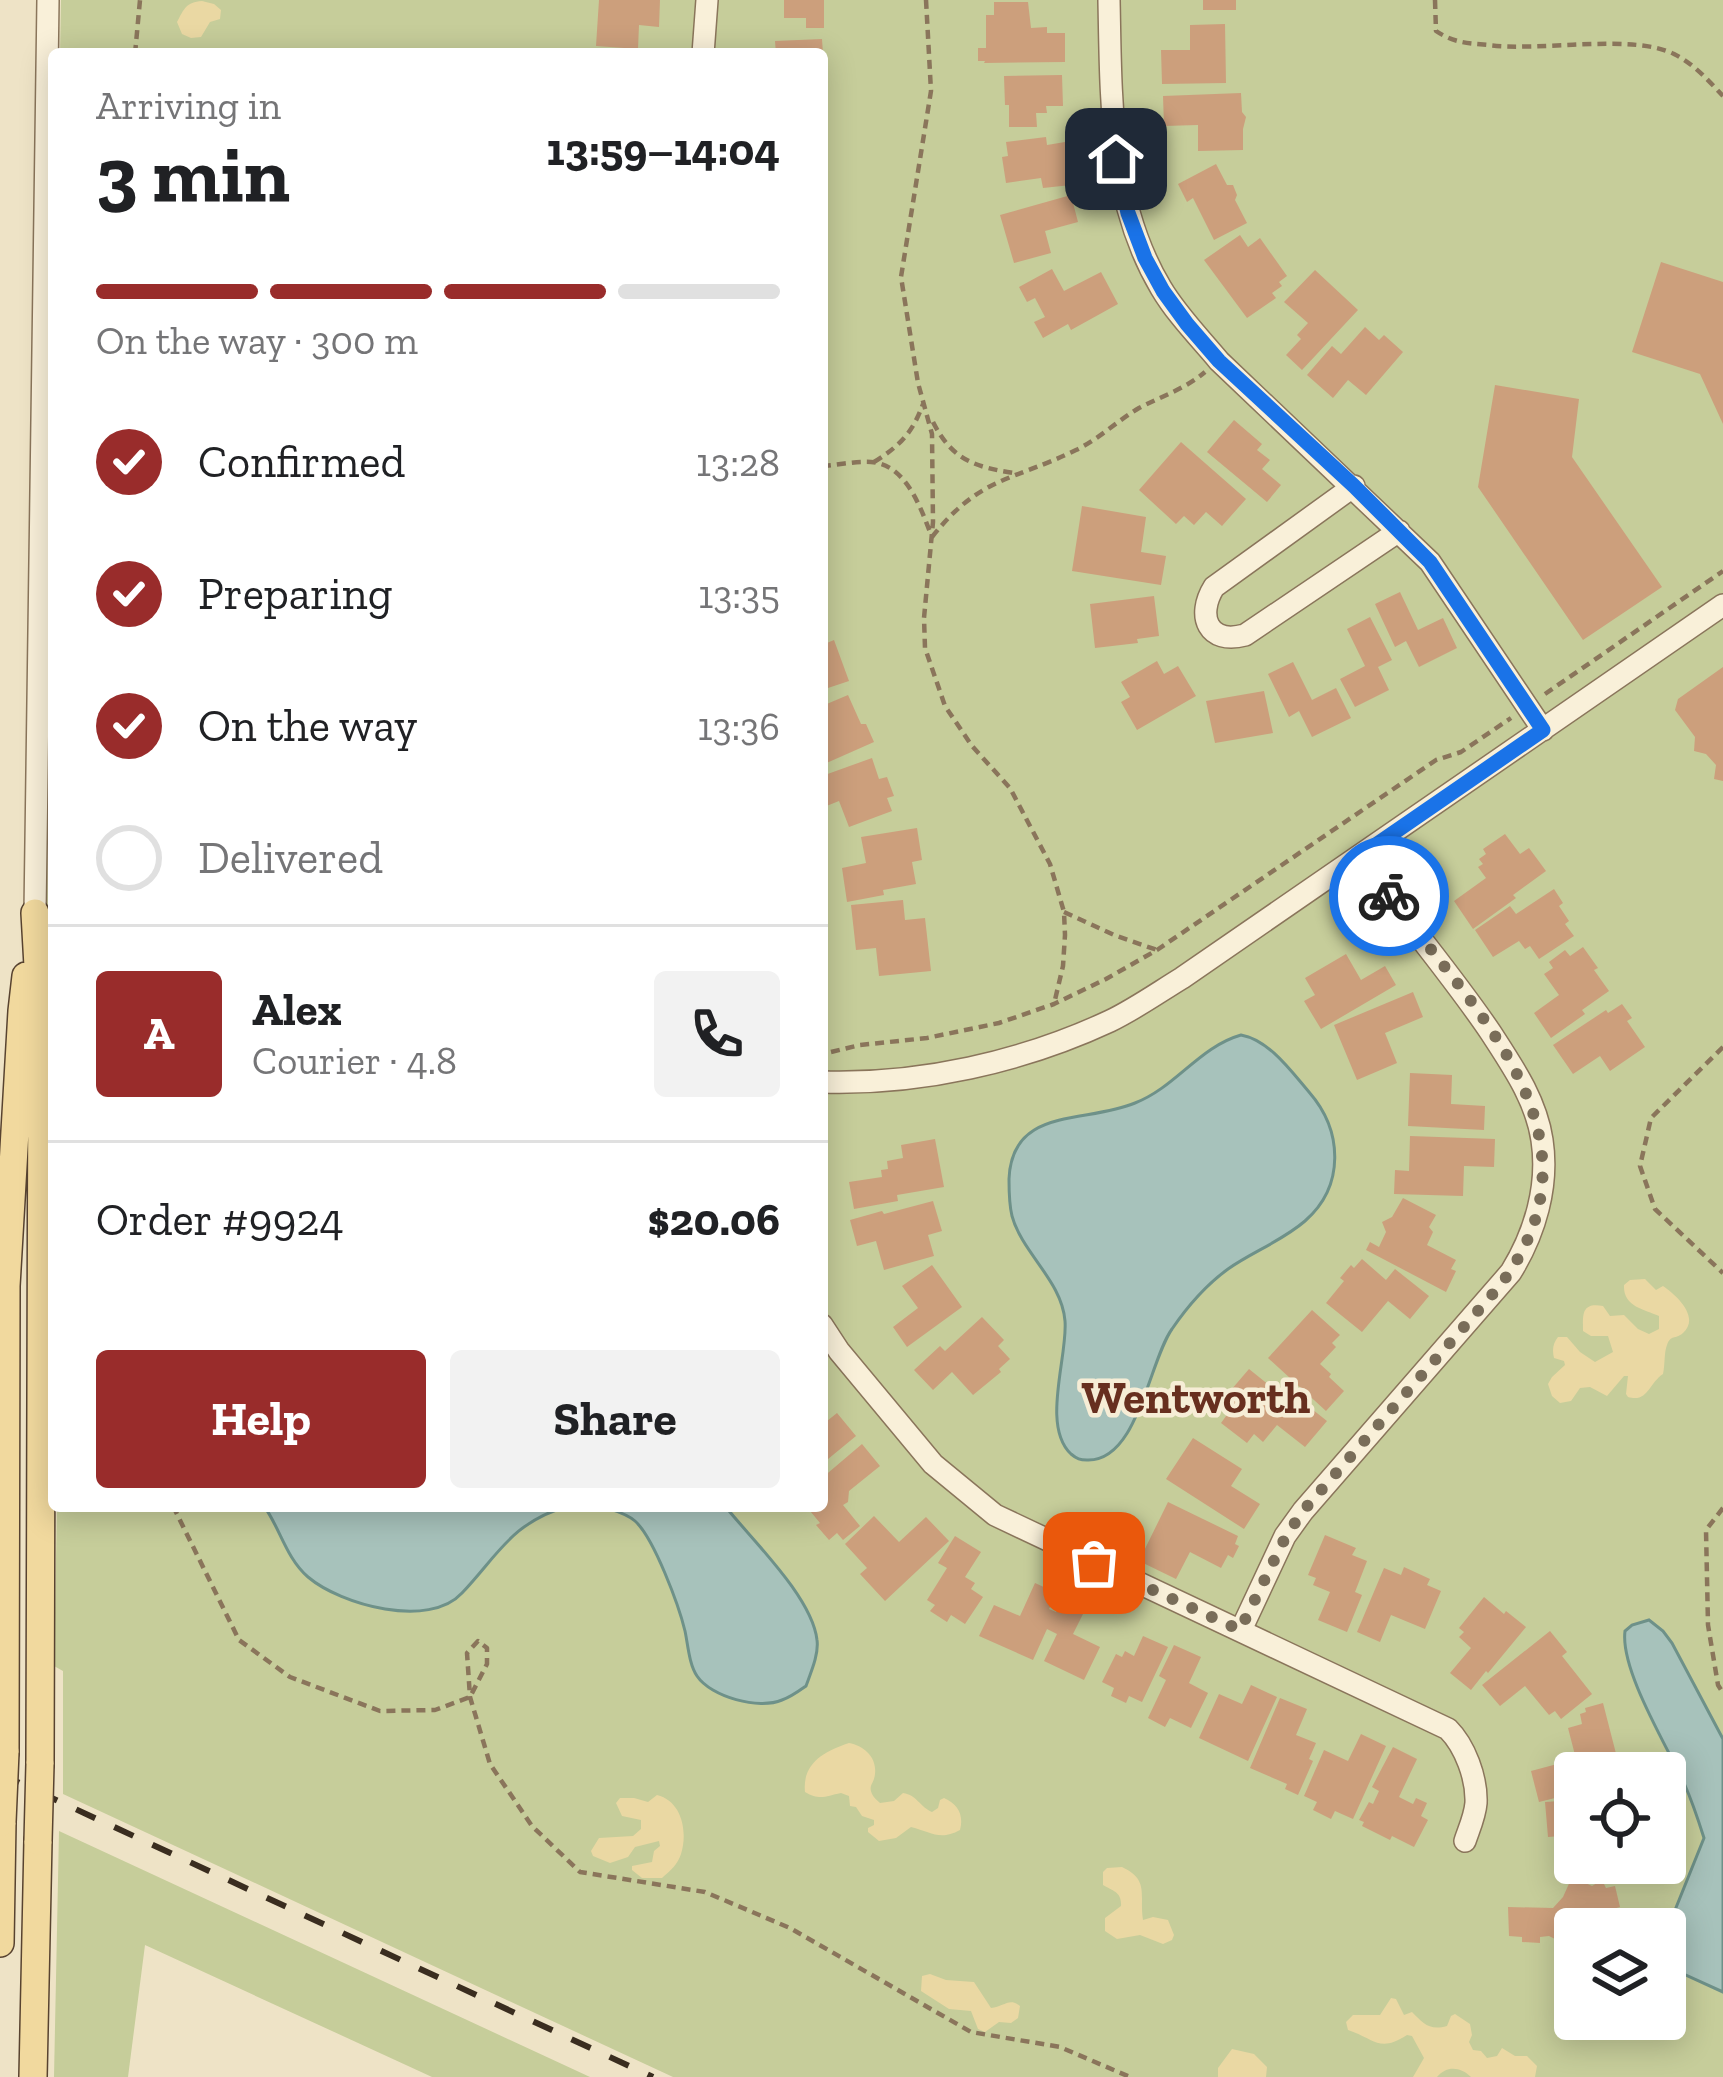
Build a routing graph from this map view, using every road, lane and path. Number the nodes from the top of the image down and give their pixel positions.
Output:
1 (48, 0) edge
2 (140, 0) edge
3 (707, 0) edge
4 (926, 0) edge
5 (1109, 0) edge
6 (1435, 0) edge
7 (136, 48) edge
8 (704, 48) edge
9 (1723, 96) edge
10 (1219, 361) junction
11 (924, 402) junction
12 (928, 414) junction
13 (874, 462) junction
14 (828, 466) edge
15 (1014, 473) junction
16 (1354, 486) junction
17 (1399, 531) junction
18 (932, 537) junction
19 (1723, 605) edge
20 (1543, 730) junction
21 (1362, 810) dead end
22 (1360, 856) junction
23 (1064, 912) junction
24 (35, 913) joint
25 (1157, 950) junction
26 (1054, 1004) junction
27 (39, 1024) edge
28 (1723, 1047) edge
29 (831, 1052) dead end
30 (828, 1082) edge
31 (48, 1104) edge
32 (1723, 1273) edge
33 (828, 1334) edge
34 (1723, 1508) edge
35 (176, 1512) edge
36 (1240, 1630) junction
37 (1723, 1693) edge
38 (470, 1697) junction
39 (2, 1822) edge
40 (1465, 1841) dead end
41 (0, 1943) edge
42 (33, 2077) edge
43 (1130, 2077) edge

1 - 24 street
2 - 7 path
3 - 8 street
4 - 11 path
5 - 10 street
6 - 9 path
10 - 15 path
10 - 16 street
11 - 12 path
11 - 13 path
12 - 15 path
12 - 18 path
13 - 14 path
13 - 18 path
15 - 18 path
16 - 17 street
16 - 17 street
17 - 20 street
18 - 23 path
19 - 20 street
20 - 22 street
21 - 25 path
22 - 30 street
22 - 36 street
23 - 25 path
23 - 26 path
24 - 27 main road
25 - 26 path
26 - 29 path
27 - 31 main road
27 - 39 main road, bridge
28 - 32 path
31 - 42 main road, bridge
33 - 36 street
34 - 37 path
35 - 38 path
36 - 40 street
38 - 38 path
38 - 43 path
39 - 41 main road

